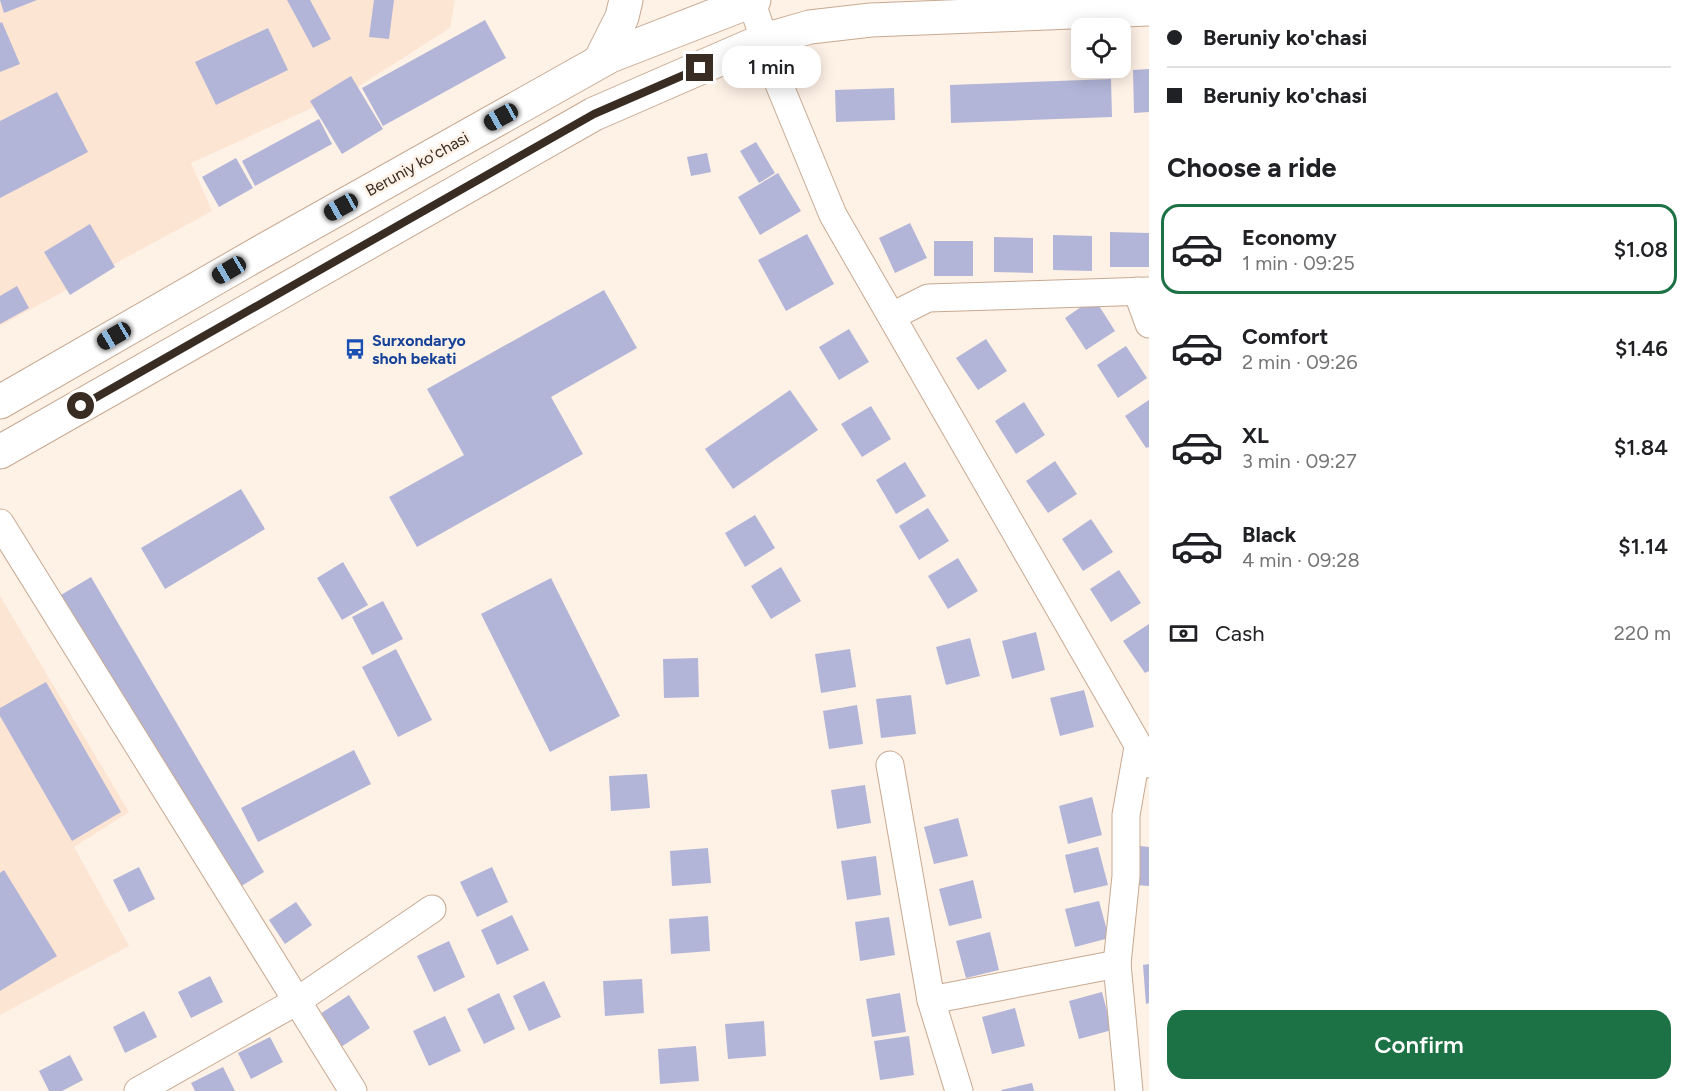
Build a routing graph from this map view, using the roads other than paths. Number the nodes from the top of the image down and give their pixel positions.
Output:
1 (626, 0) edge
2 (752, 0) edge
3 (1149, 9) edge
4 (764, 40) junction
5 (600, 61) junction
6 (261, 252) junction
7 (282, 291) junction
8 (1143, 291) edge
9 (892, 316) junction
10 (1149, 324) edge
11 (0, 402) edge
12 (0, 452) edge
13 (0, 523) edge
14 (1144, 756) edge
15 (890, 765) dead end
16 (432, 909) dead end
17 (1117, 964) junction
18 (932, 1000) junction
19 (297, 1001) junction
20 (138, 1091) edge
21 (353, 1091) edge
22 (959, 1091) edge
23 (1129, 1091) edge

1 - 5 main road
2 - 4 street
2 - 5 main road, Beruniy ko'chasi
3 - 4 main road
4 - 7 main road
4 - 9 street
5 - 6 main road, Beruniy ko'chasi
6 - 7 main road
6 - 11 main road, Beruniy ko'chasi
7 - 12 main road
8 - 9 street
8 - 10 street
9 - 14 street
13 - 19 street
14 - 17 street
15 - 18 street
16 - 19 street
17 - 18 street
17 - 23 street
18 - 22 street
19 - 20 street
19 - 21 street

